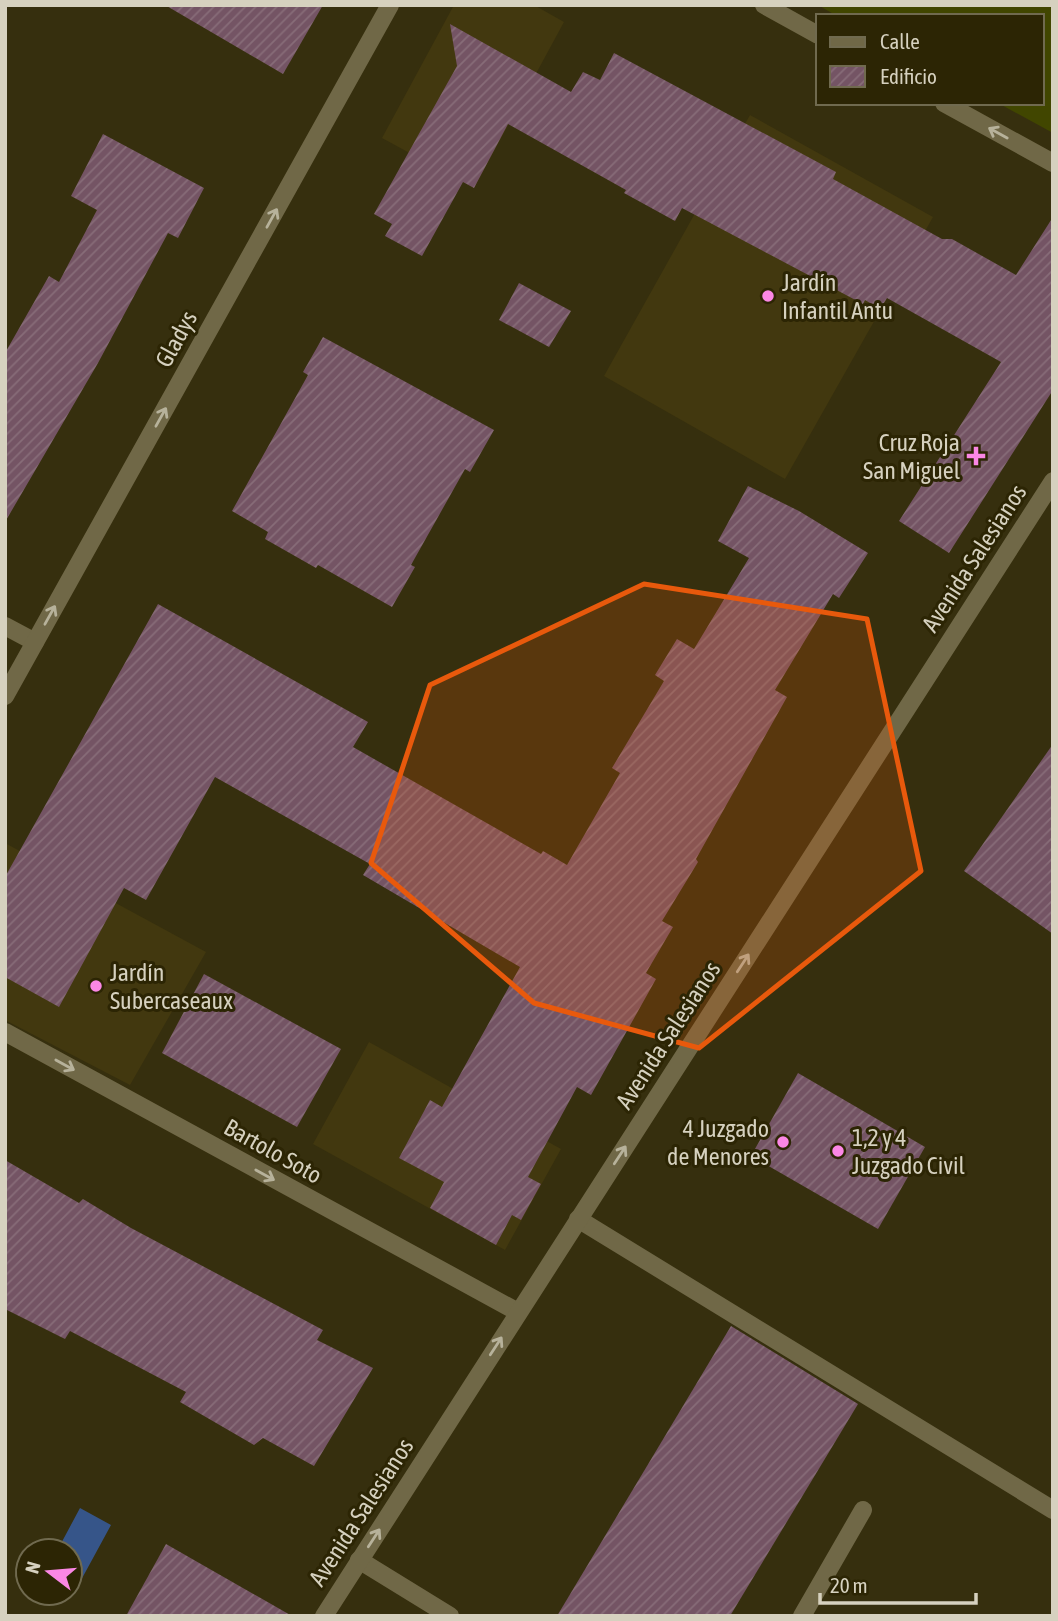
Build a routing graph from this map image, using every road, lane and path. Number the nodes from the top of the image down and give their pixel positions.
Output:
1 (390, 5) edge
2 (764, 5) edge
3 (816, 34) edge
4 (948, 105) edge
5 (1053, 163) edge
6 (1053, 481) edge
7 (5, 626) edge
8 (35, 642) junction
9 (5, 696) edge
10 (5, 1032) edge
11 (578, 1219) junction
12 (518, 1312) junction
13 (863, 1510) dead end
14 (1053, 1510) edge
15 (359, 1560) junction
16 (324, 1616) edge
17 (450, 1616) edge
18 (802, 1616) edge

8 -> 1 street, Gladys
2 - 3 street
5 -> 4 street
11 -> 6 street, Avenida Salesianos
7 - 8 street
8 - 9 street, Gladys
10 -> 12 street, Bartolo Soto
11 - 12 street, Avenida Salesianos
11 - 14 street
15 -> 12 street, Avenida Salesianos
13 - 18 street
15 - 16 street, Avenida Salesianos
15 - 17 street

